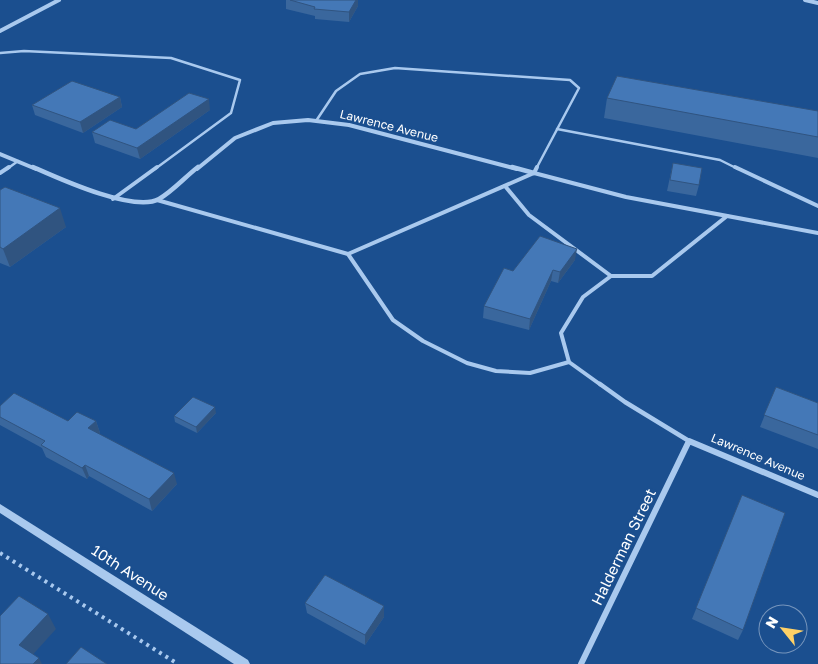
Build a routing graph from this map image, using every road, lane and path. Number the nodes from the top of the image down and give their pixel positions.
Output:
1 (59, 0) edge
2 (805, 0) edge
3 (818, 3) edge
4 (0, 31) edge
5 (0, 53) edge
6 (316, 121) junction
7 (557, 129) junction
8 (0, 154) edge
9 (18, 161) junction
10 (0, 173) edge
11 (534, 173) junction
12 (505, 186) junction
13 (113, 199) junction
14 (157, 200) junction
15 (818, 206) edge
16 (727, 216) junction
17 (818, 233) edge
18 (348, 254) junction
19 (611, 276) junction
20 (568, 362) junction
21 (689, 441) junction
22 (818, 494) edge
23 (0, 508) edge
24 (0, 553) edge
25 (178, 664) edge
26 (244, 664) edge
27 (581, 664) edge

1 - 4 street
2 - 3 street
5 - 13 lane
6 - 7 lane
6 - 11 street, Lawrence Avenue
6 - 14 street, Lawrence Avenue
7 - 11 lane
7 - 15 lane
8 - 9 street
9 - 10 lane
9 - 13 street
11 - 12 lane
11 - 16 lane
12 - 18 lane
12 - 19 lane
13 - 14 street
14 - 18 lane
16 - 17 lane
16 - 19 lane
18 - 20 lane
19 - 20 lane
20 - 21 lane
21 - 22 street, Lawrence Avenue
21 - 27 street, Halderman Street
23 - 26 street, 10th Avenue
24 - 25 path

